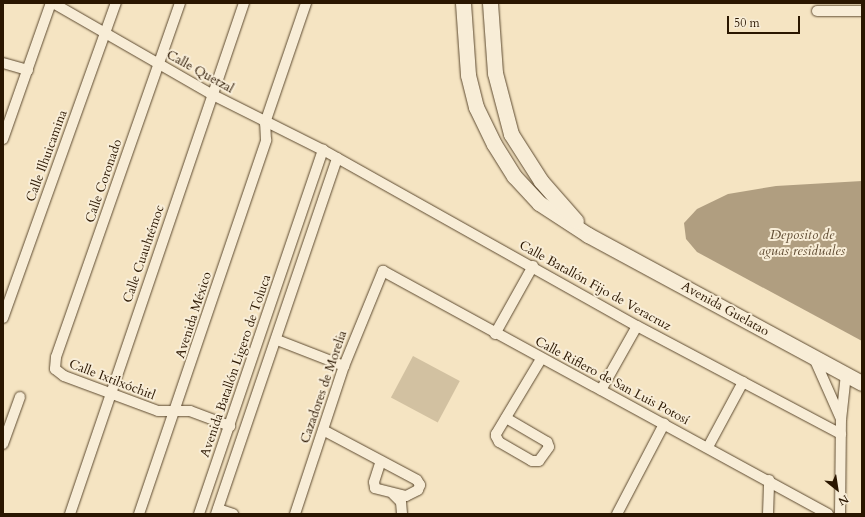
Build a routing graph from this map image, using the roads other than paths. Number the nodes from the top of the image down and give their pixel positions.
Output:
1 (52, 3) edge
2 (116, 3) edge
3 (180, 3) edge
4 (244, 3) edge
5 (306, 3) edge
6 (463, 3) edge
7 (490, 3) edge
8 (859, 9) edge
9 (817, 11) dead end
10 (106, 33) junction
11 (3, 63) edge
12 (158, 64) junction
13 (28, 70) junction
14 (211, 94) junction
15 (264, 123) junction
16 (3, 139) edge
17 (323, 150) junction
18 (337, 158) junction
19 (298, 226) junction
20 (312, 233) junction
21 (588, 235) junction
22 (533, 266) junction
23 (383, 271) joint
24 (3, 318) edge
25 (637, 326) junction
26 (495, 334) junction
27 (277, 340) junction
28 (814, 358) junction
29 (541, 359) junction
30 (344, 366) junction
31 (55, 369) joint
32 (846, 374) junction
33 (743, 382) junction
34 (862, 383) edge
35 (601, 390) junction
36 (110, 393) junction
37 (20, 397) dead end
38 (176, 409) junction
39 (506, 418) junction
40 (841, 420) junction
41 (664, 424) junction
42 (230, 426) junction
43 (322, 430) junction
44 (841, 434) junction
45 (3, 444) edge
46 (708, 448) junction
47 (381, 461) junction
48 (769, 480) junction
49 (393, 494) junction
50 (217, 512) edge
51 (70, 514) edge
52 (139, 514) edge
53 (199, 514) edge
54 (233, 514) edge
55 (295, 514) edge
56 (402, 514) edge
57 (617, 514) edge
58 (768, 514) edge
59 (828, 514) edge
60 (840, 514) edge

1 - 10 street, Calle Quetzal
1 - 13 street
2 - 10 street, Calle Ilhuicamina
3 - 12 street, Calle Coronado
4 - 14 street, Calle Cuauhtémoc
5 - 15 street
6 - 21 main road, Avenida Guelatao
7 - 21 main road, Avenida Guelatao
8 - 9 street
10 - 12 street, Calle Quetzal
10 - 24 street, Calle Ilhuicamina
11 - 13 street
12 - 14 street, Calle Quetzal
12 - 31 street, Calle Coronado
13 - 16 street
14 - 15 street, Calle Quetzal
14 - 36 street, Calle Cuauhtémoc
15 - 17 street, Calle Quetzal
15 - 38 street, Avenida México
17 - 18 street, Calle Quetzal
17 - 19 street, Avenida Batallón Ligero de Toluca
18 - 20 street
18 - 22 street, Calle Batallón Fijo de Veracruz
19 - 20 street
19 - 42 street, Avenida Batallón Ligero de Toluca
20 - 27 street
21 - 28 main road, Avenida Guelatao
22 - 25 street, Calle Batallón Fijo de Veracruz
22 - 26 street
23 - 26 street, Calle Riflero de San Luis Potosí
23 - 30 street, Cazadores de Morelia
25 - 33 street, Calle Batallón Fijo de Veracruz
25 - 35 street
26 - 29 street, Calle Riflero de San Luis Potosí
27 - 30 street
27 - 50 street
28 - 32 main road, Avenida Guelatao
28 - 40 street
29 - 35 street, Calle Riflero de San Luis Potosí
29 - 39 street
30 - 43 street, Cazadores de Morelia
31 - 36 street, Calle Ixtilxóchitl
32 - 34 main road, Avenida Guelatao
32 - 40 street
33 - 44 street, Calle Batallón Fijo de Veracruz
33 - 46 street
35 - 41 street, Calle Riflero de San Luis Potosí
36 - 38 street, Calle Ixtilxóchitl
36 - 51 street, Calle Cuauhtémoc
37 - 45 street
38 - 42 street, Calle Ixtilxóchitl
38 - 52 street, Avenida México
39 - 39 street
40 - 44 street
41 - 46 street, Calle Riflero de San Luis Potosí
41 - 57 street
42 - 53 street, Avenida Batallón Ligero de Toluca
43 - 47 street
43 - 55 street, Cazadores de Morelia
44 - 60 street
46 - 48 street, Calle Riflero de San Luis Potosí
47 - 49 street
47 - 49 street
48 - 58 street
48 - 59 street, Calle Riflero de San Luis Potosí
49 - 56 street
50 - 54 street

